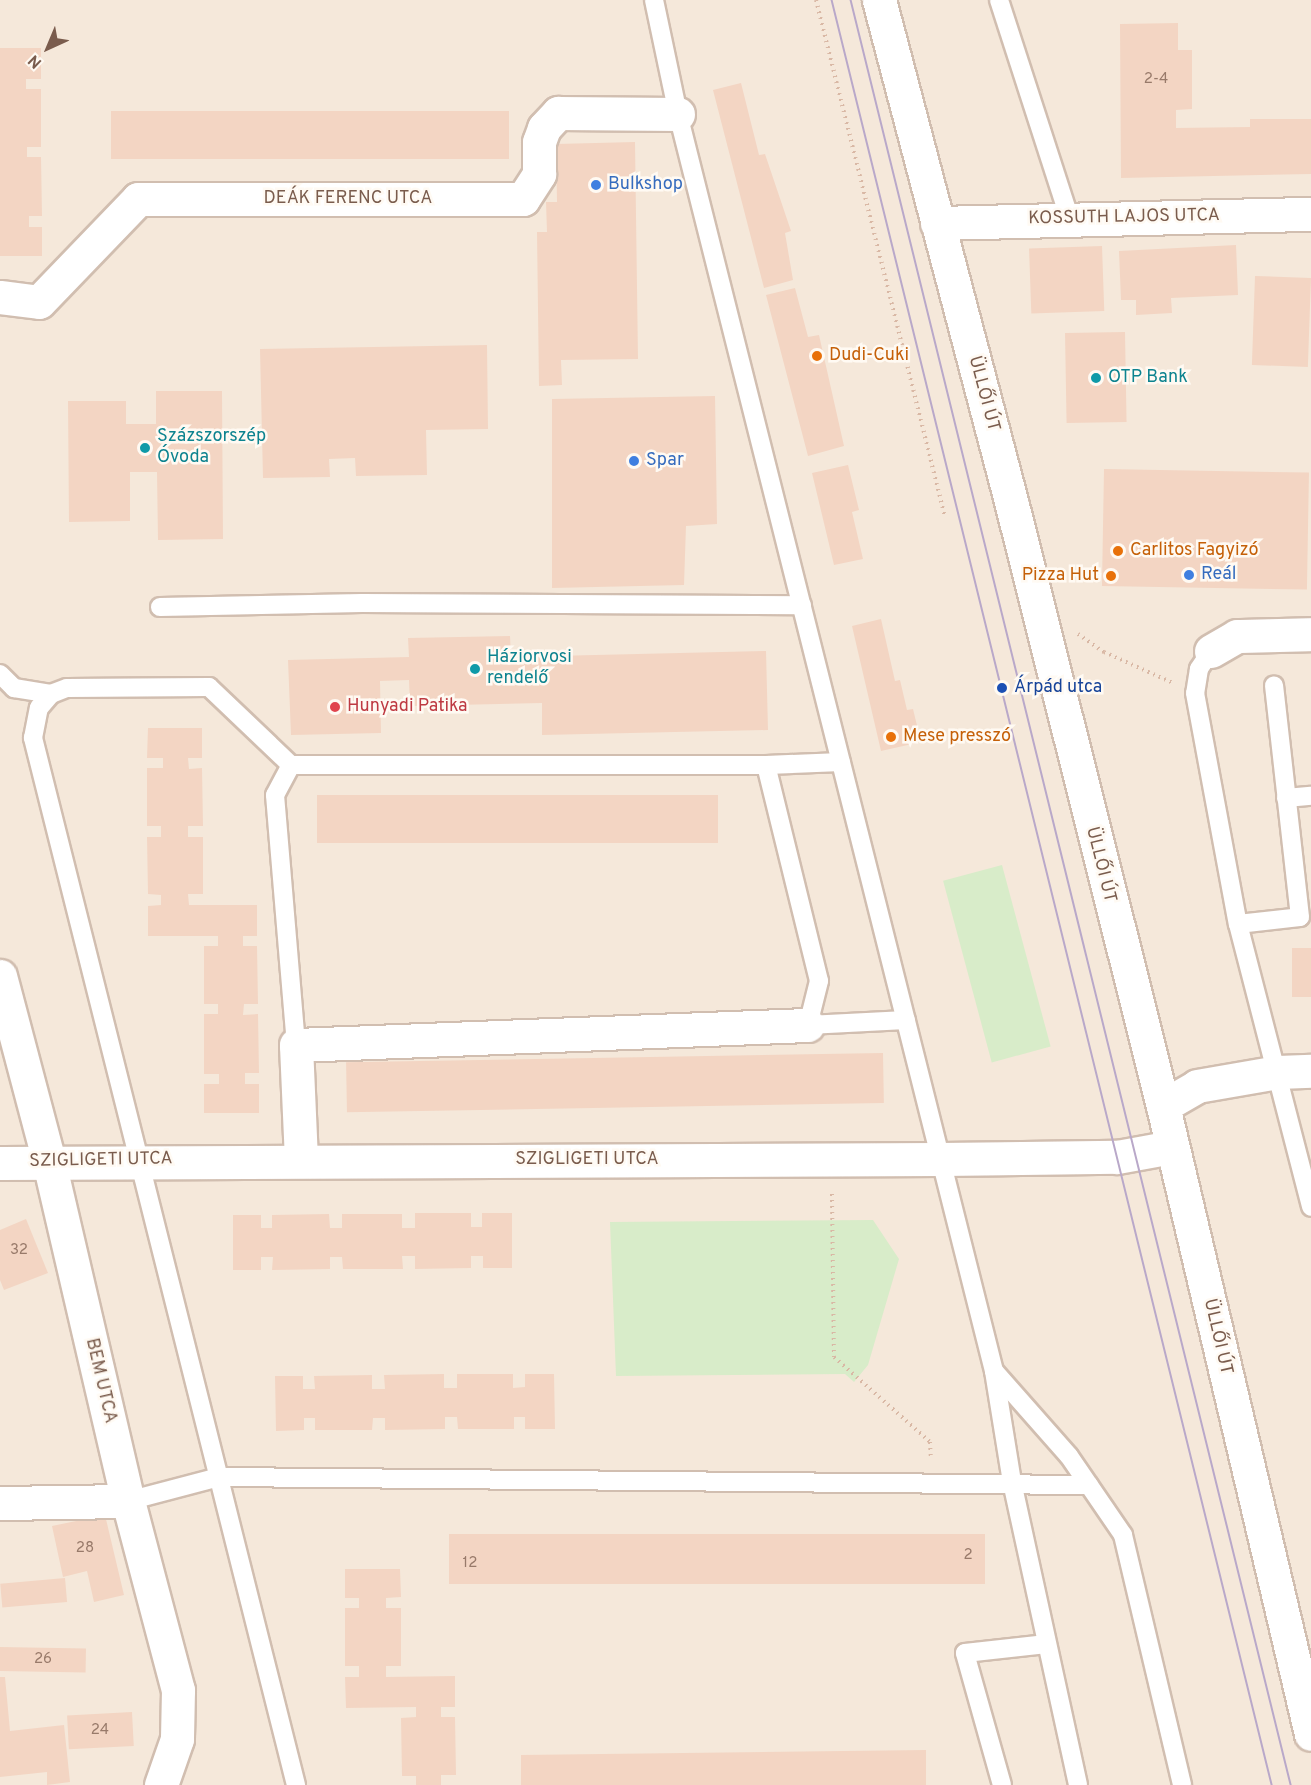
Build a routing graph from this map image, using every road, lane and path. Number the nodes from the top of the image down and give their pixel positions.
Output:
1 (654, 0) edge
2 (816, 0) edge
3 (879, 0) edge
4 (999, 0) edge
5 (678, 114) junction
6 (1311, 214) edge
7 (1071, 220) junction
8 (937, 223) junction
9 (0, 297) edge
10 (945, 517) dead end
11 (802, 605) junction
12 (160, 607) dead end
13 (1311, 634) edge
14 (1211, 651) joint
15 (0, 674) edge
16 (1274, 685) dead end
17 (51, 694) junction
18 (841, 762) junction
19 (291, 765) junction
20 (766, 765) junction
21 (1311, 796) edge
22 (1286, 798) junction
23 (1238, 924) junction
24 (0, 976) edge
25 (906, 1020) junction
26 (808, 1025) junction
27 (296, 1045) junction
28 (1311, 1071) edge
29 (1278, 1072) junction
30 (1163, 1106) junction
31 (1172, 1147) junction
32 (941, 1159) junction
33 (301, 1160) junction
34 (142, 1161) junction
35 (0, 1162) edge
36 (49, 1162) junction
37 (832, 1194) dead end
38 (1311, 1207) edge
39 (994, 1371) junction
40 (219, 1477) junction
41 (933, 1481) junction
42 (1011, 1482) junction
43 (1089, 1485) junction
44 (128, 1501) junction
45 (0, 1503) edge
46 (1047, 1644) junction
47 (1311, 1734) edge
48 (161, 1785) edge
49 (296, 1785) edge
50 (1002, 1785) edge
51 (1078, 1785) edge
52 (1182, 1785) edge

1 - 5 lane
2 - 10 path
3 - 8 street, ÜLLŐI ÚT
4 - 7 lane
5 - 9 street, DEÁK FERENC UTCA
5 - 11 lane
6 - 7 street, KOSSUTH LAJOS UTCA
7 - 8 street, KOSSUTH LAJOS UTCA
8 - 30 street, ÜLLŐI ÚT
11 - 12 lane
11 - 18 lane
13 - 14 street
14 - 23 lane
15 - 17 lane
16 - 22 lane
17 - 19 lane
17 - 34 lane
18 - 20 lane
18 - 25 lane
19 - 20 lane
19 - 27 lane
20 - 26 lane
21 - 22 lane
22 - 23 lane
23 - 29 lane
24 - 36 street, BEM UTCA
25 - 26 lane
25 - 32 lane
26 - 27 street
27 - 33 street
28 - 29 street
29 - 30 street
29 - 38 lane
30 - 31 street, ÜLLŐI ÚT
31 - 32 street, SZIGLIGETI UTCA
31 - 47 street, ÜLLŐI ÚT
32 - 33 street, SZIGLIGETI UTCA
32 - 39 lane
33 - 34 street, SZIGLIGETI UTCA
34 - 36 street, SZIGLIGETI UTCA
34 - 40 lane
35 - 36 street, SZIGLIGETI UTCA
36 - 44 street, BEM UTCA
37 - 41 path
39 - 42 lane
39 - 43 lane
40 - 41 lane
40 - 44 lane
40 - 49 lane
41 - 42 lane
42 - 43 lane
42 - 46 lane
43 - 52 lane
44 - 45 street
44 - 48 street, BEM UTCA
46 - 50 lane
46 - 51 lane

